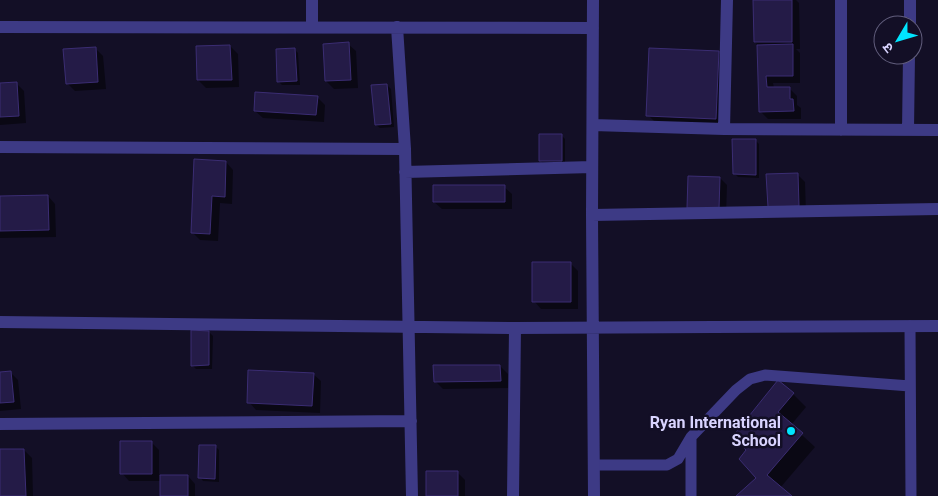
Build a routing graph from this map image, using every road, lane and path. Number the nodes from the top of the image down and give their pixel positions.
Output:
1 (312, 0) edge
2 (593, 0) edge
3 (727, 0) edge
4 (840, 0) edge
5 (910, 0) edge
6 (910, 15) edge
7 (0, 27) edge
8 (312, 27) junction
9 (397, 27) junction
10 (593, 28) junction
11 (909, 65) edge
12 (593, 125) junction
13 (724, 129) junction
14 (841, 130) junction
15 (908, 130) junction
16 (938, 130) edge
17 (0, 147) edge
18 (405, 149) junction
19 (592, 167) junction
20 (406, 172) junction
21 (938, 209) edge
22 (592, 215) junction
23 (0, 322) edge
24 (409, 326) junction
25 (910, 326) junction
26 (938, 326) edge
27 (593, 327) junction
28 (514, 328) junction
29 (910, 386) junction
30 (411, 421) junction
31 (0, 424) edge
32 (691, 437) junction
33 (594, 466) junction
34 (412, 496) edge
35 (513, 496) edge
36 (594, 496) edge
37 (691, 496) edge
38 (911, 496) edge

1 - 8 street
2 - 10 street
3 - 13 street
4 - 14 street
5 - 6 street
7 - 8 street
8 - 9 street
9 - 10 street
9 - 18 street
10 - 12 street
11 - 15 street
12 - 13 street
12 - 19 street
13 - 14 street
14 - 15 street
15 - 16 street
17 - 18 street
18 - 20 street
19 - 20 street
19 - 22 street
20 - 24 street
21 - 22 street
22 - 27 street
23 - 24 street
24 - 28 street
24 - 30 street
25 - 26 street
25 - 27 street
25 - 29 lane
27 - 28 street
27 - 33 street
28 - 35 street
29 - 32 lane
29 - 38 lane
30 - 31 street
30 - 34 street
32 - 33 lane
32 - 37 lane
33 - 36 street

